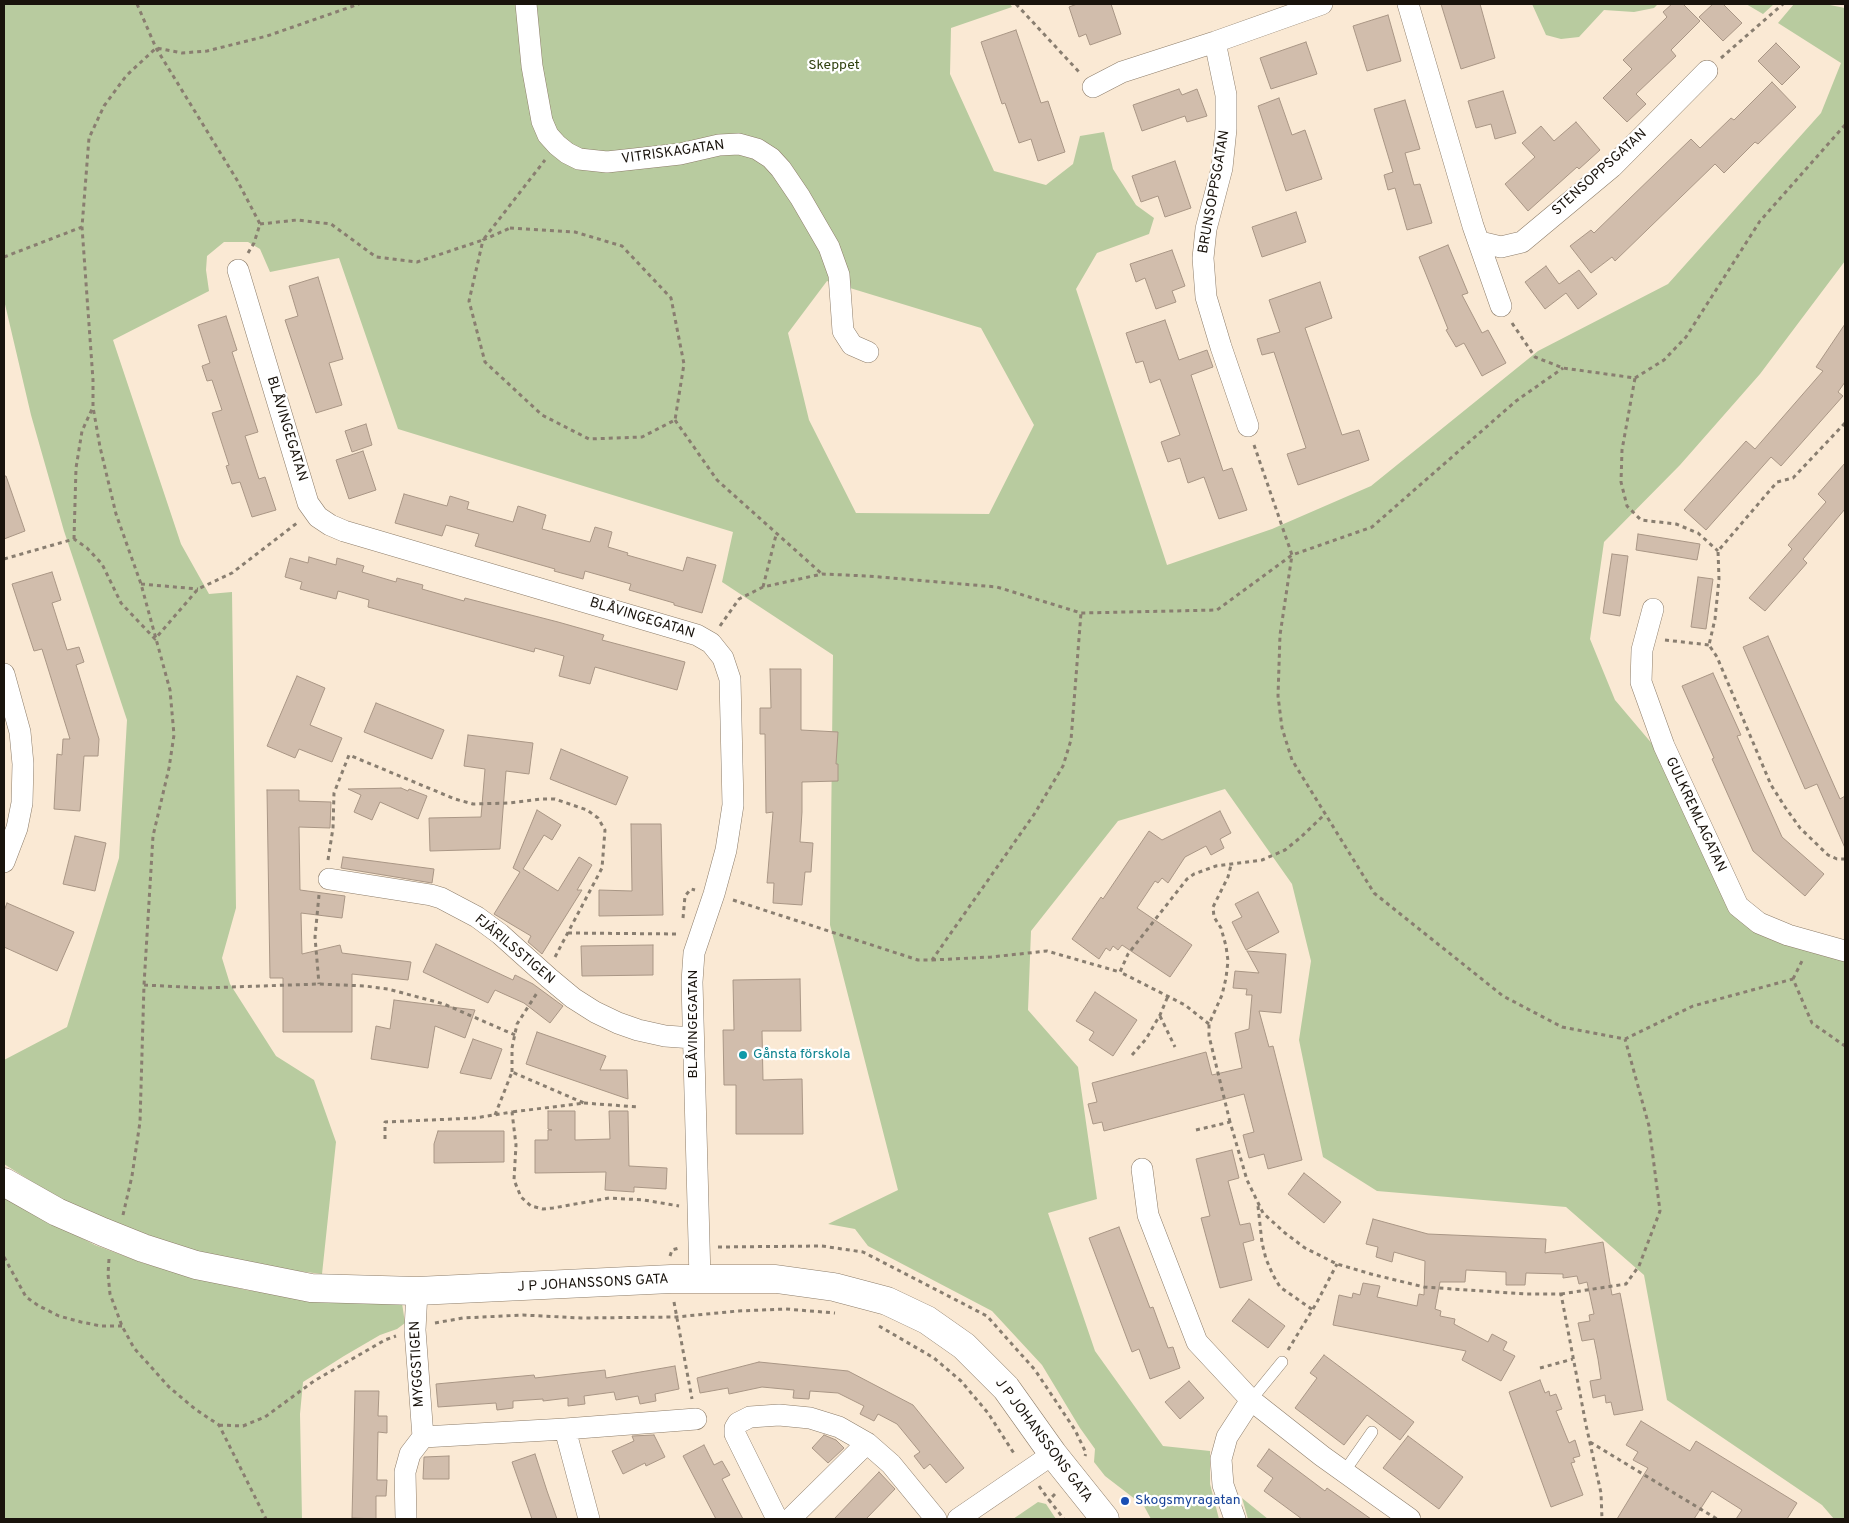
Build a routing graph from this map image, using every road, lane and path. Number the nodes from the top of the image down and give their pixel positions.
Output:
1 (137, 4) edge
2 (359, 4) edge
3 (526, 4) edge
4 (1016, 4) edge
5 (1322, 4) edge
6 (1408, 4) edge
7 (1783, 4) edge
8 (1215, 42) junction
9 (156, 48) junction
10 (1707, 71) joint
11 (1093, 87) joint
12 (1845, 125) edge
13 (557, 145) junction
14 (260, 224) junction
15 (82, 227) junction
16 (483, 240) junction
17 (1480, 242) junction
18 (4, 257) edge
19 (238, 270) joint
20 (1501, 306) joint
21 (868, 352) dead end
22 (1563, 368) junction
23 (1635, 378) junction
24 (93, 407) junction
25 (675, 420) junction
26 (1845, 423) edge
27 (1248, 426) joint
28 (314, 511) junction
29 (776, 535) junction
30 (74, 539) junction
31 (1718, 551) junction
32 (1292, 555) junction
33 (4, 560) edge
34 (822, 574) junction
35 (141, 584) junction
36 (763, 587) junction
37 (198, 588) junction
38 (1653, 609) dead end
39 (1081, 613) junction
40 (1645, 638) junction
41 (155, 639) junction
42 (712, 643) junction
43 (1709, 645) junction
44 (4, 674) edge
45 (1325, 814) junction
46 (1845, 859) edge
47 (4, 862) edge
48 (1231, 864) junction
49 (328, 878) junction
50 (714, 894) junction
51 (682, 924) dead end
52 (568, 933) junction
53 (681, 942) dead end
54 (1845, 951) edge
55 (932, 960) junction
56 (1120, 972) junction
57 (549, 978) junction
58 (320, 984) junction
59 (144, 985) junction
60 (1168, 996) junction
61 (1160, 1015) junction
62 (1209, 1024) junction
63 (515, 1035) junction
64 (693, 1038) junction
65 (1625, 1039) junction
66 (1845, 1046) edge
67 (1175, 1047) dead end
68 (1132, 1055) dead end
69 (512, 1072) junction
70 (584, 1103) junction
71 (638, 1107) dead end
72 (512, 1112) junction
73 (495, 1115) junction
74 (1230, 1122) junction
75 (1196, 1130) dead end
76 (385, 1139) dead end
77 (1142, 1169) dead end
78 (4, 1182) edge
79 (682, 1199) dead end
80 (1257, 1203) junction
81 (121, 1221) dead end
82 (110, 1256) dead end
83 (4, 1257) edge
84 (1337, 1264) junction
85 (700, 1279) junction
86 (417, 1292) junction
87 (1561, 1294) junction
88 (1313, 1310) junction
89 (844, 1314) dead end
90 (676, 1317) junction
91 (877, 1324) dead end
92 (122, 1326) junction
93 (415, 1330) junction
94 (1573, 1359) junction
95 (1282, 1362) joint
96 (1540, 1368) dead end
97 (1251, 1400) junction
98 (696, 1419) joint
99 (219, 1424) junction
100 (566, 1429) junction
101 (1372, 1432) dead end
102 (423, 1437) junction
103 (1590, 1442) junction
104 (867, 1443) junction
105 (1053, 1454) junction
106 (1028, 1472) junction
107 (1344, 1472) junction
108 (1049, 1500) dead end
109 (266, 1519) edge
110 (406, 1519) edge
111 (589, 1519) edge
112 (777, 1519) edge
113 (790, 1519) edge
114 (936, 1519) edge
115 (958, 1519) edge
116 (1105, 1519) edge
117 (1235, 1519) edge
118 (1410, 1519) edge
119 (1602, 1519) edge
120 (1717, 1519) edge

1 - 9 path
2 - 9 path
3 - 13 street, VITRISKAGATAN
4 - 11 path
5 - 8 street
6 - 17 street
7 - 10 path
8 - 11 street
8 - 27 street, BRUNSOPPSGATAN
9 - 14 path
9 - 15 path
10 - 17 street, STENSOPPSGATAN
12 - 23 path
13 - 16 path
13 - 21 street, VITRISKAGATAN
14 - 16 path
14 - 19 path
15 - 18 path
15 - 24 path
16 - 25 path
16 - 25 path
17 - 20 street
19 - 28 street, BLÅVINGEGATAN
20 - 22 path
22 - 23 path
22 - 32 path
23 - 31 path
24 - 30 path
24 - 35 path
25 - 29 path
26 - 31 path
27 - 32 path
28 - 37 path
28 - 42 street, BLÅVINGEGATAN
29 - 34 path
29 - 36 path
30 - 33 path
30 - 41 path
31 - 43 path
32 - 39 path
32 - 45 path
34 - 36 path
34 - 39 path
35 - 37 path
35 - 41 path
36 - 42 path
37 - 41 path
38 - 40 street, GULKREMLAGATAN
39 - 55 path
40 - 43 path
40 - 54 street, GULKREMLAGATAN
41 - 59 path
42 - 50 street, BLÅVINGEGATAN
43 - 46 path
44 - 47 street
45 - 48 path
45 - 65 path
48 - 56 path
48 - 62 path
49 - 52 path
49 - 57 street, FJÄRILSSTIGEN
49 - 58 path
50 - 51 path
50 - 55 path
50 - 64 street, BLÅVINGEGATAN
52 - 53 path
52 - 57 path
55 - 56 path
56 - 60 path
57 - 63 path
57 - 64 street, FJÄRILSSTIGEN
58 - 59 path
58 - 63 path
59 - 81 path
60 - 61 path
60 - 62 path
61 - 67 path
61 - 68 path
62 - 74 path
63 - 69 path
64 - 85 street, BLÅVINGEGATAN
65 - 66 path
65 - 87 path
69 - 70 path
69 - 73 path
70 - 71 path
70 - 72 path
72 - 73 path
72 - 79 path
73 - 76 path
74 - 75 path
74 - 80 path
77 - 97 street
78 - 86 street, J P JOHANSSONS GATA
80 - 84 path
80 - 88 path
82 - 92 path
83 - 92 path
84 - 87 path
84 - 88 path
85 - 86 street, J P JOHANSSONS GATA
85 - 105 street, J P JOHANSSONS GATA
86 - 93 street, MYGGSTIGEN
87 - 94 path
88 - 95 path
89 - 90 path
90 - 93 path
90 - 98 path
91 - 106 path
92 - 99 path
93 - 99 path
93 - 102 street, MYGGSTIGEN
94 - 96 path
94 - 103 path
95 - 97 lane
97 - 107 street
97 - 117 street
98 - 100 street
99 - 109 path
100 - 102 street
100 - 111 street
101 - 107 lane
102 - 110 street
103 - 119 path
103 - 120 path
104 - 112 street
104 - 113 street
104 - 114 street
105 - 106 street
105 - 116 street, J P JOHANSSONS GATA
106 - 108 path
106 - 115 street
107 - 118 street

